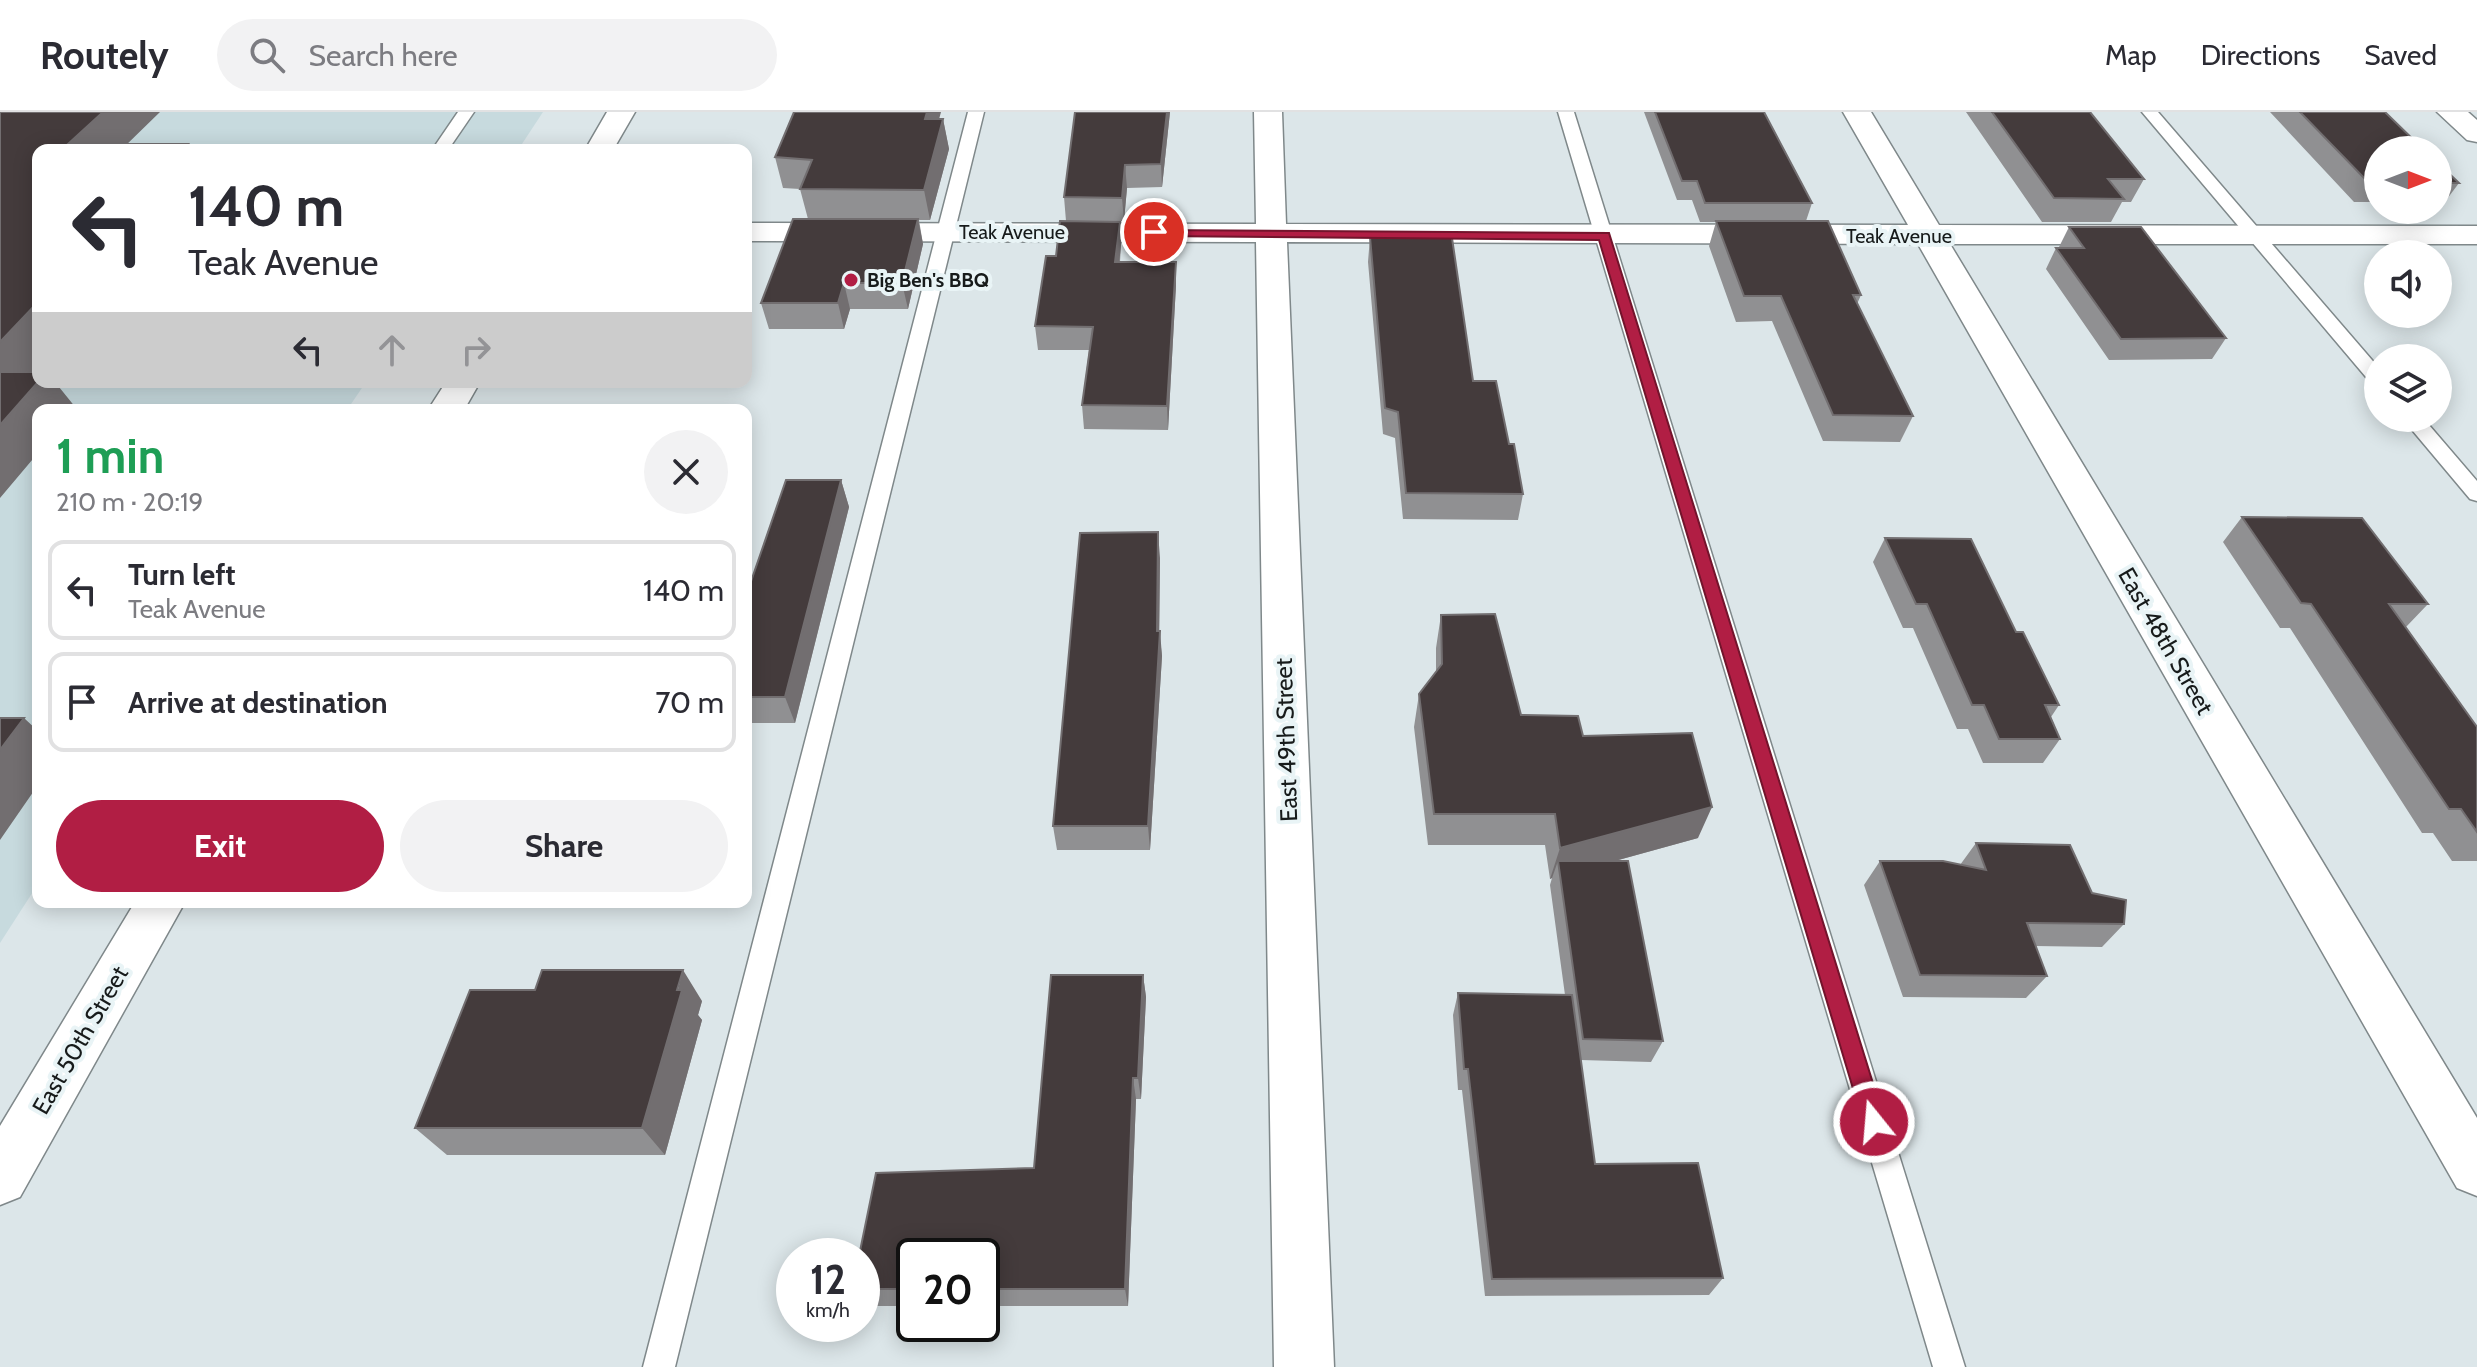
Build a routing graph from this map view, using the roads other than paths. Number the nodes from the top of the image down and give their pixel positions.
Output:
1 (466, 112) edge
2 (621, 112) edge
3 (976, 112) edge
4 (1268, 112) edge
5 (1566, 112) edge
6 (1857, 112) edge
7 (2150, 112) edge
8 (2451, 112) edge
9 (2477, 134) edge
10 (444, 144) edge
11 (602, 144) edge
12 (752, 232) edge
13 (947, 232) junction
14 (1272, 232) junction
15 (1929, 235) junction
16 (2254, 235) junction
17 (2477, 235) edge
18 (1604, 236) junction
19 (2364, 363) edge
20 (2424, 432) edge
21 (2477, 494) edge
22 (158, 908) edge
23 (2477, 1169) edge
24 (0, 1178) edge
25 (659, 1367) edge
26 (1304, 1367) edge
27 (1949, 1367) edge

1 - 10 lane
2 - 11 street
3 - 13 lane
4 - 14 street, East 49th Street
5 - 18 lane
6 - 15 street, East 48th Street
7 - 16 lane
8 - 9 street
12 - 13 street, Teak Avenue
13 - 14 street, Teak Avenue
13 - 25 lane
14 - 18 street, Teak Avenue
14 - 26 street, East 49th Street
15 - 16 street, Teak Avenue
15 - 18 street, Teak Avenue
15 - 23 street, East 48th Street
16 - 17 street, Teak Avenue
16 - 19 lane
18 - 27 lane
20 - 21 lane
22 - 24 street, East 50th Street

